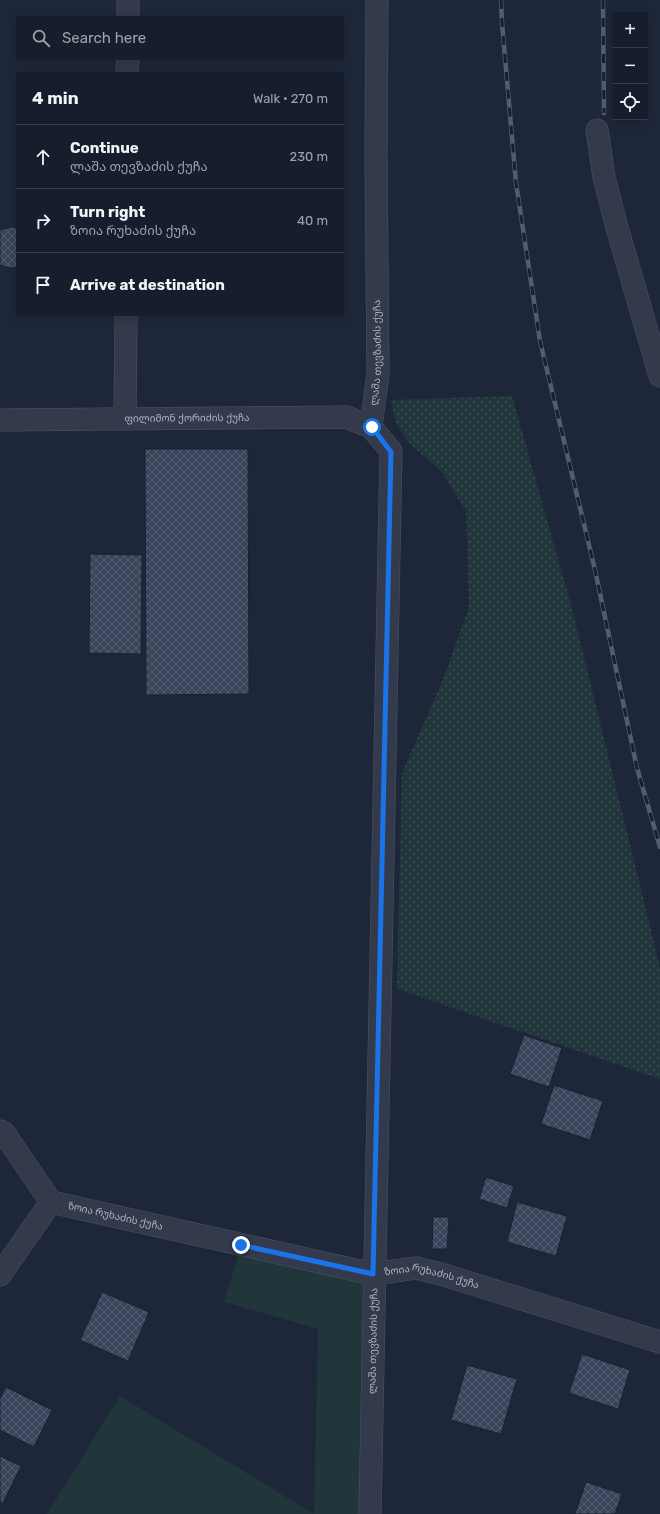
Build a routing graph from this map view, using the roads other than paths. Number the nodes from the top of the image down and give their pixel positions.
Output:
1 (128, 0) edge
2 (377, 0) edge
3 (128, 16) edge
4 (128, 60) edge
5 (128, 72) edge
6 (597, 130) dead end
7 (126, 316) edge
8 (660, 376) edge
9 (125, 419) junction
10 (0, 420) edge
11 (372, 427) junction
12 (0, 1130) edge
13 (51, 1202) junction
14 (373, 1274) junction
15 (0, 1275) edge
16 (660, 1342) edge
17 (370, 1514) edge

1 - 3 street
2 - 11 street, ლაშა თევზაძის ქუჩა
4 - 5 street
6 - 8 street
7 - 9 street
9 - 10 street, ფილიმონ ქორიძის ქუჩა
9 - 11 street, ფილიმონ ქორიძის ქუჩა
11 - 14 street, ლაშა თევზაძის ქუჩა
12 - 13 street
13 - 14 street, ზოია რუხაძის ქუჩა
13 - 15 street
14 - 16 street, ზოია რუხაძის ქუჩა
14 - 17 street, ლაშა თევზაძის ქუჩა

